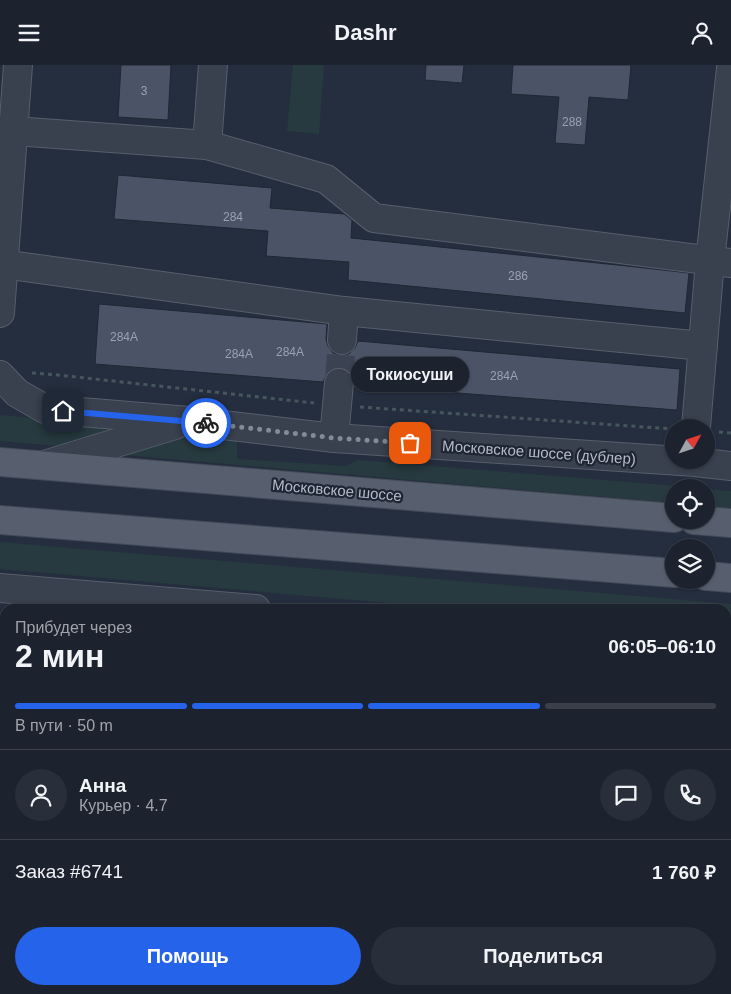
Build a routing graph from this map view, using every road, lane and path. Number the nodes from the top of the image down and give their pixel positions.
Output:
1 (18, 65) edge
2 (213, 65) edge
3 (731, 68) edge
4 (728, 120) edge
5 (6, 131) edge
6 (207, 145) junction
7 (721, 262) edge
8 (2, 264) junction
9 (344, 311) junction
10 (0, 313) edge
11 (342, 340) tunnel mouth
12 (703, 347) junction
13 (0, 375) edge
14 (339, 383) tunnel mouth
15 (697, 419) edge
16 (189, 421) junction
17 (334, 438) junction
18 (665, 459) edge
19 (0, 462) edge
20 (715, 464) edge
21 (44, 465) junction
22 (731, 466) edge
23 (665, 517) edge
24 (0, 520) edge
25 (715, 522) edge
26 (731, 523) edge
27 (665, 572) edge
28 (715, 577) edge
29 (731, 578) edge
30 (0, 588) edge
31 (195, 604) edge

1 - 5 street
2 - 6 street
3 - 4 street
4 - 7 street
5 - 6 street
5 - 8 street
6 - 7 street
7 - 12 street
8 - 9 street
8 - 10 street
9 - 11 street
9 - 12 street
12 - 15 street
13 - 16 street, Московское шоссе (дублер)
14 - 17 street
16 - 17 street, Московское шоссе (дублер)
16 - 21 street
17 - 18 street, Московское шоссе (дублер)
19 - 21 main road, Московское шоссе
20 - 22 street, Московское шоссе (дублер)
21 - 23 main road, Московское шоссе
24 - 27 main road
25 - 26 main road
28 - 29 main road
30 - 31 street

